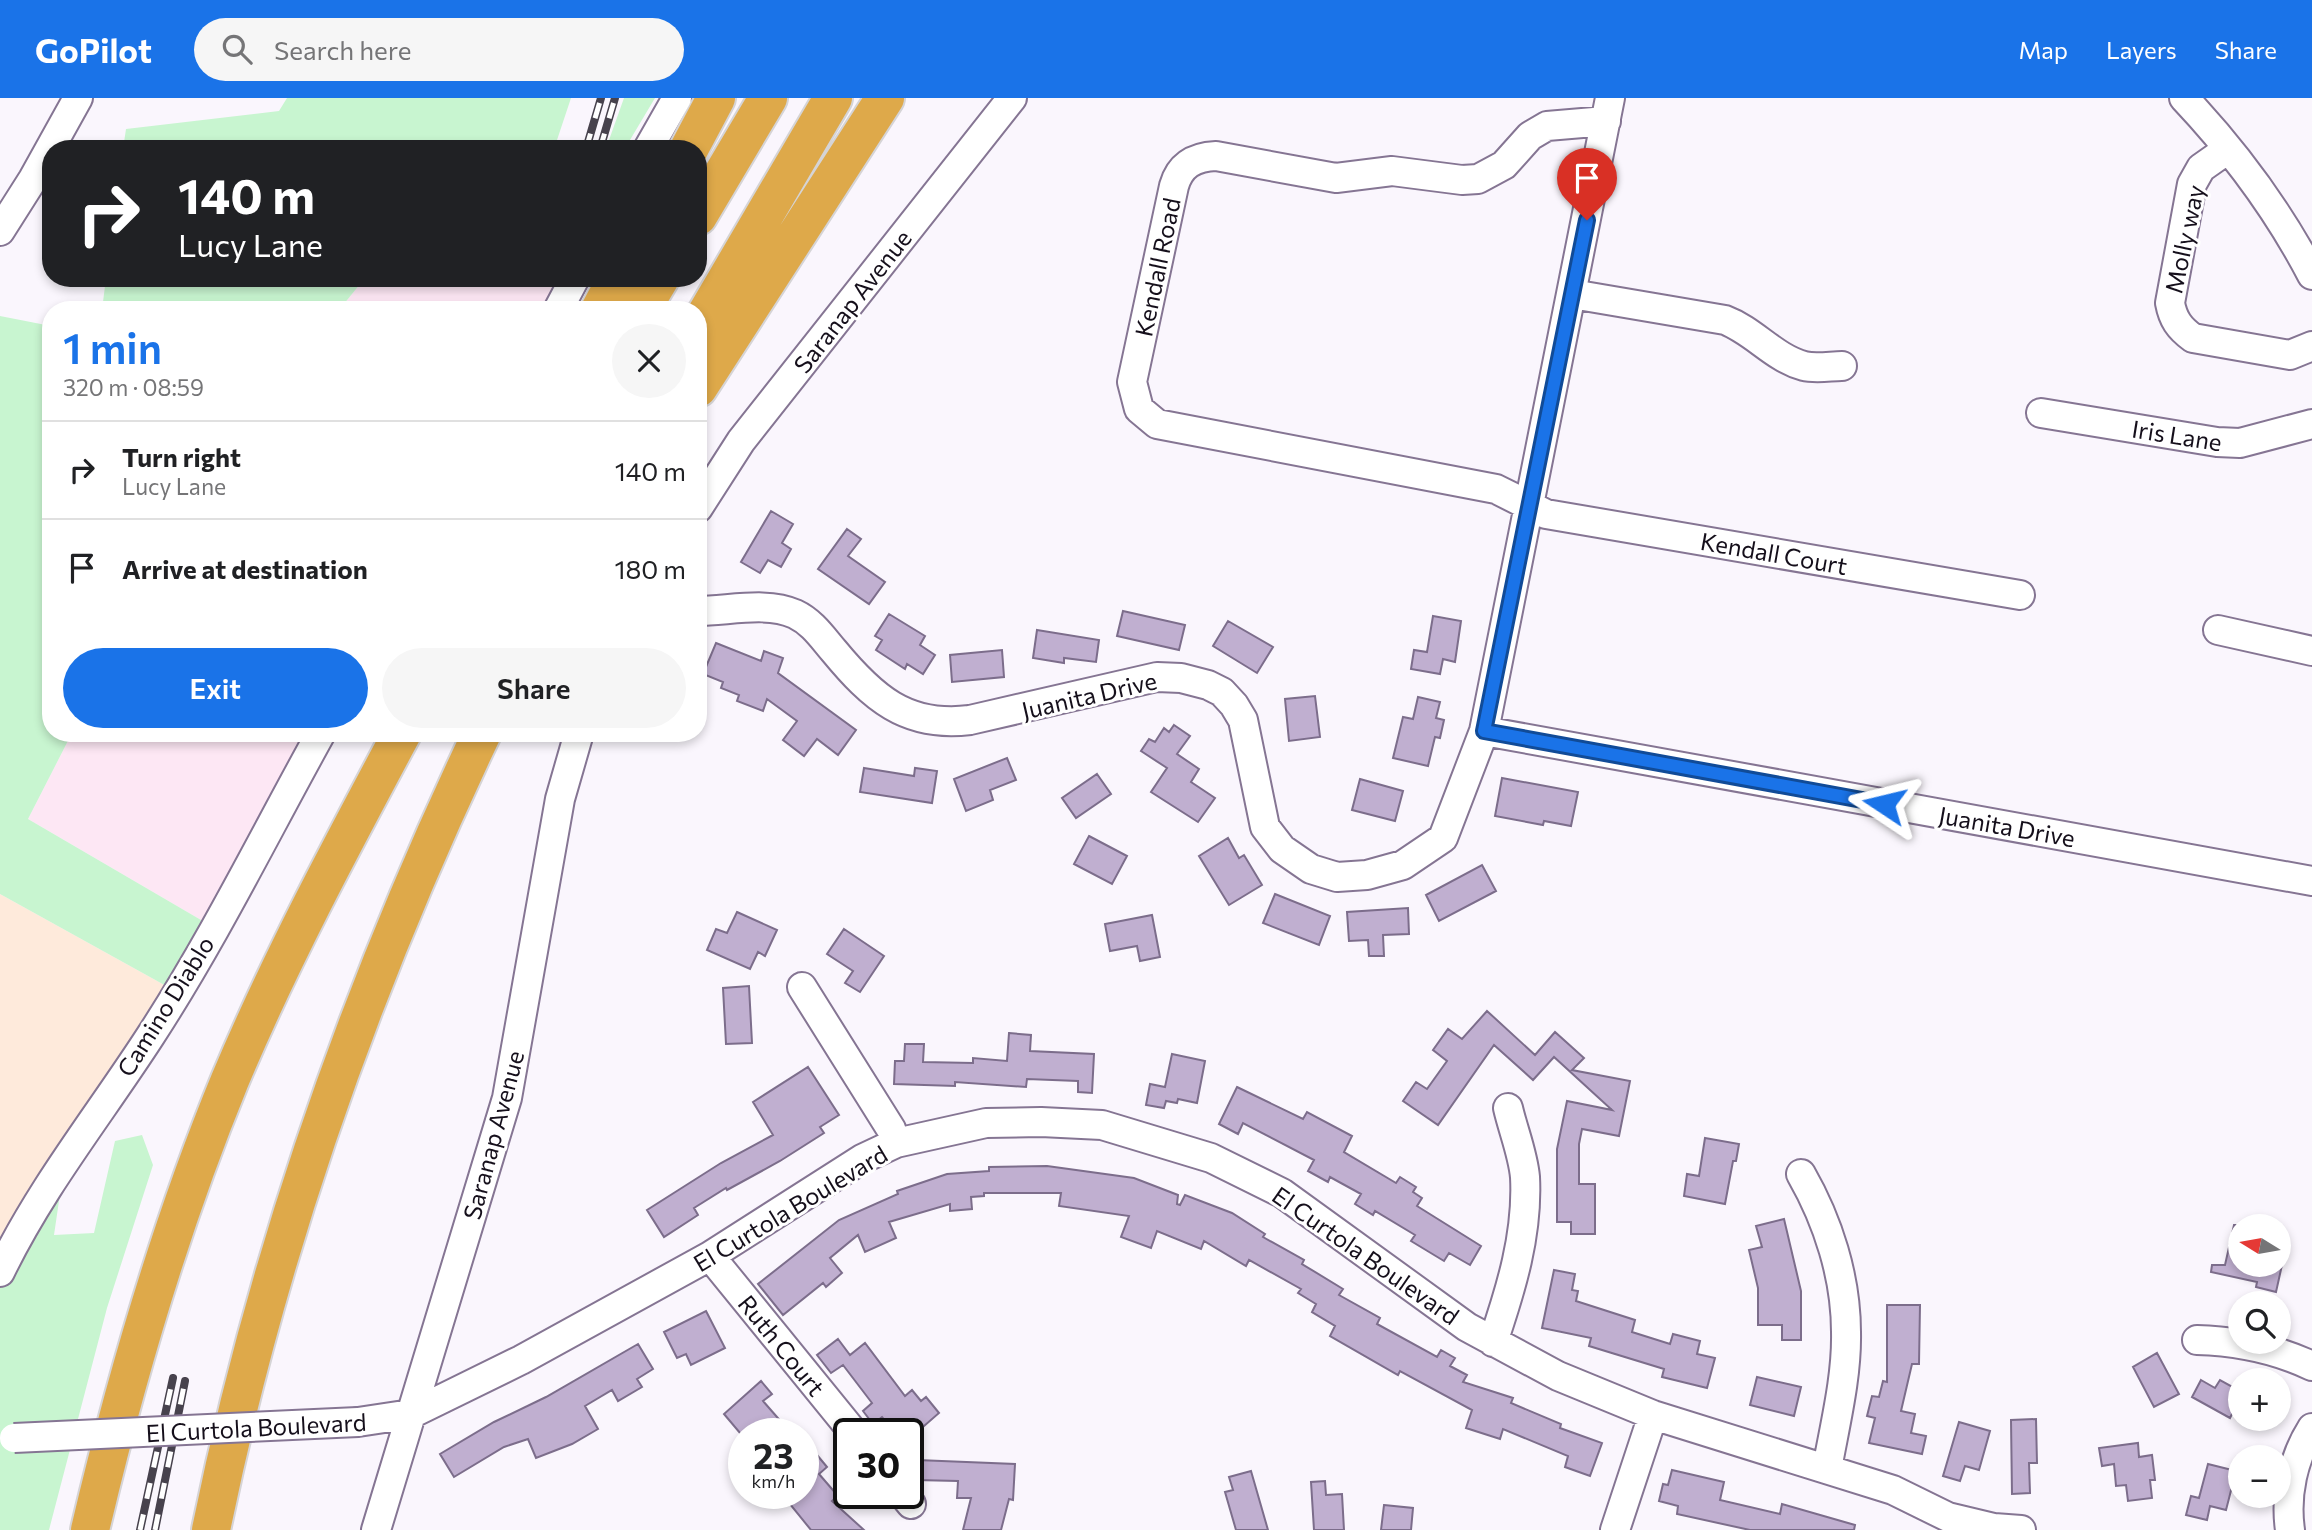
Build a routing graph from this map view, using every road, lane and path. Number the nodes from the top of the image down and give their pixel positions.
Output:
1 (78, 98) edge
2 (677, 98) edge
3 (716, 98) edge
4 (737, 98) edge
5 (768, 98) edge
6 (833, 98) edge
7 (886, 98) edge
8 (1012, 98) edge
9 (2183, 98) edge
10 (1608, 110) edge
11 (55, 140) edge
12 (653, 140) edge
13 (694, 140) edge
14 (2228, 149) junction
15 (707, 150) edge
16 (42, 163) edge
17 (707, 201) edge
18 (0, 231) edge
19 (2312, 275) edge
20 (1572, 294) junction
21 (707, 313) edge
22 (2312, 345) edge
23 (1843, 366) dead end
24 (707, 374) edge
25 (2041, 412) dead end
26 (2312, 424) edge
27 (707, 494) edge
28 (1530, 505) junction
29 (2020, 595) dead end
30 (707, 611) edge
31 (2218, 630) dead end
32 (2312, 651) edge
33 (1484, 731) junction
34 (316, 742) edge
35 (397, 742) edge
36 (478, 742) edge
37 (576, 742) edge
38 (2312, 881) edge
39 (802, 987) dead end
40 (1508, 1108) dead end
41 (896, 1143) junction
42 (1801, 1174) dead end
43 (710, 1256) junction
44 (0, 1272) edge
45 (2197, 1340) dead end
46 (1493, 1342) junction
47 (2312, 1366) edge
48 (411, 1414) junction
49 (1653, 1415) junction
50 (842, 1418) edge
51 (2312, 1428) edge
52 (7, 1439) edge
53 (1827, 1469) junction
54 (90, 1530) edge
55 (211, 1530) edge
56 (376, 1530) edge
57 (1615, 1530) edge
58 (2021, 1530) edge
59 (2290, 1530) edge

1 - 11 street
2 - 12 street
3 - 13 highway
4 - 15 highway
5 - 17 highway
6 - 21 highway
7 - 24 highway
8 - 27 street, Saranap Avenue
9 - 14 street
10 - 20 street
10 - 28 street, Kendall Road
14 - 19 street
14 - 22 street, Molly way
16 - 18 street
20 - 23 street
20 - 28 street
25 - 26 street, Iris Lane
28 - 29 street, Kendall Court
28 - 33 street
30 - 33 street, Juanita Drive
31 - 32 street
33 - 38 street, Juanita Drive
34 - 44 street, Camino Diablo
35 - 54 highway
36 - 55 highway
37 - 48 street, Saranap Avenue
39 - 41 street
40 - 46 street
41 - 43 street, El Curtola Boulevard
41 - 46 street, El Curtola Boulevard
42 - 53 street
43 - 48 street, El Curtola Boulevard
43 - 50 street, Ruth Court
45 - 47 street
46 - 49 street, El Curtola Boulevard
48 - 52 street, El Curtola Boulevard, bridge
48 - 56 street, Saranap Avenue
49 - 53 street, El Curtola Boulevard
49 - 57 street
51 - 59 street
53 - 58 street, El Curtola Boulevard

